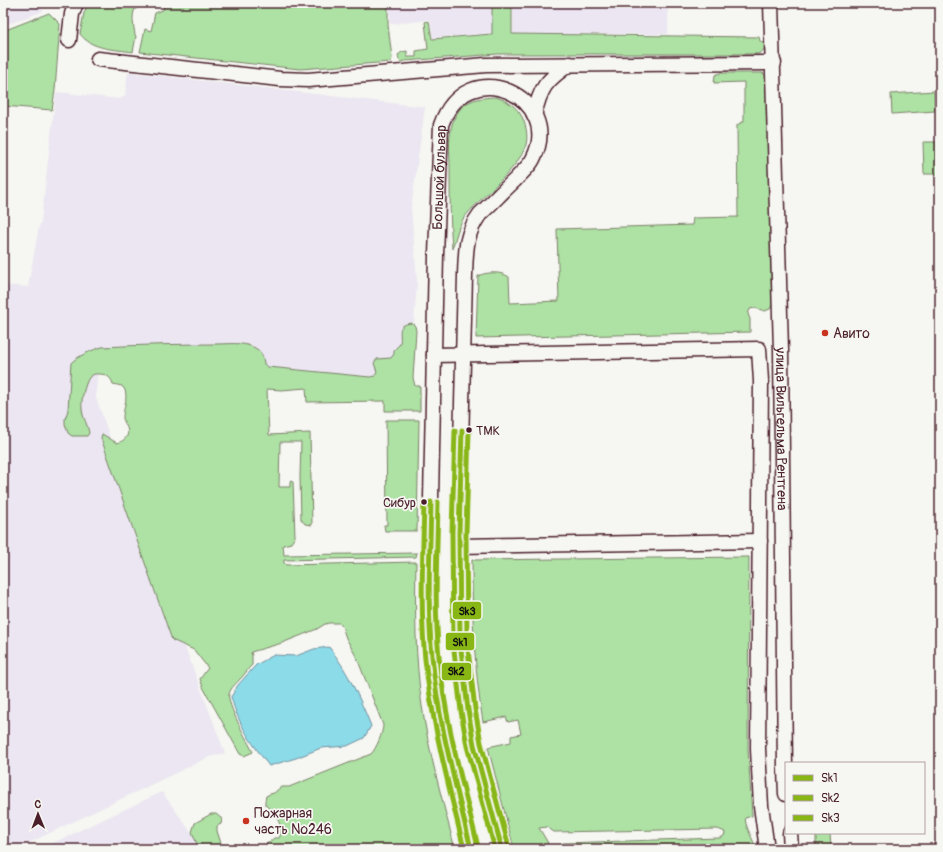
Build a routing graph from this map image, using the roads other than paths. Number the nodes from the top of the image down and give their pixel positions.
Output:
1 (76, 3) edge
2 (771, 3) edge
3 (69, 40) dead end
4 (98, 59) dead end
5 (774, 63) junction
6 (570, 64) junction
7 (486, 65) junction
8 (462, 96) junction
9 (534, 116) junction
10 (434, 355) junction
11 (464, 355) junction
12 (760, 541) junction
13 (460, 546) junction
14 (785, 769) edge
15 (790, 834) edge
16 (471, 849) edge
17 (502, 849) edge
18 (767, 849) edge
19 (792, 849) edge

1 - 3 street
2 - 5 street, улица Вильгельма Рентгена
4 - 7 street
5 - 6 street
5 - 14 street, улица Вильгельма Рентгена
6 - 7 street
6 - 9 street
7 - 8 street
8 - 9 street, Большой бульвар
8 - 10 street, Большой бульвар
9 - 11 street, Большой бульвар
10 - 11 street
10 - 16 street, Большой бульвар
11 - 12 street, улица Вильгельма Рентгена
11 - 13 street, Большой бульвар
12 - 13 street
12 - 18 street, улица Вильгельма Рентгена
13 - 17 street, Большой бульвар
15 - 19 street

